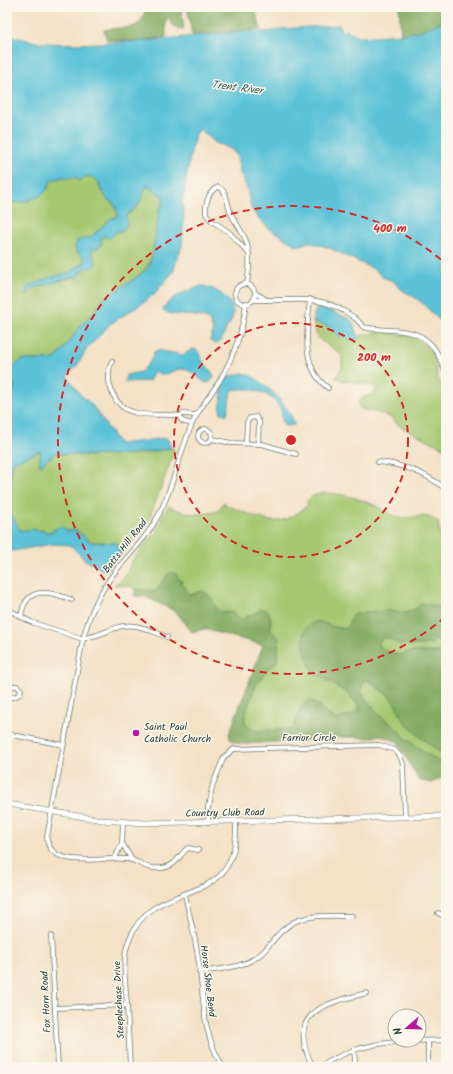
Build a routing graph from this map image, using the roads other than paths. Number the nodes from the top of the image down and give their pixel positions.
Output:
1 (243, 235) junction
2 (237, 240) junction
3 (249, 254) junction
4 (247, 284) junction
5 (255, 292) junction
6 (310, 299) junction
7 (253, 300) junction
8 (267, 300) junction
9 (246, 303) junction
10 (112, 361) dead end
11 (446, 373) edge
12 (328, 388) dead end
13 (196, 415) junction
14 (179, 416) junction
15 (192, 424) junction
16 (190, 430) junction
17 (198, 434) junction
18 (212, 439) junction
19 (246, 444) junction
20 (258, 444) junction
21 (296, 454) dead end
22 (378, 462) dead end
23 (446, 489) edge
24 (72, 600) dead end
25 (7, 609) edge
26 (21, 617) junction
27 (166, 637) dead end
28 (83, 639) junction
29 (7, 690) edge
30 (7, 697) edge
31 (7, 734) edge
32 (63, 745) junction
33 (7, 804) edge
34 (51, 811) junction
35 (446, 816) edge
36 (405, 817) junction
37 (208, 822) junction
38 (236, 822) junction
39 (123, 823) junction
40 (122, 843) junction
41 (198, 850) dead end
42 (115, 858) junction
43 (132, 860) junction
44 (185, 894) junction
45 (438, 913) dead end
46 (352, 916) dead end
47 (446, 919) edge
48 (51, 936) dead end
49 (199, 972) junction
50 (366, 993) dead end
51 (127, 1005) junction
52 (55, 1008) junction
53 (446, 1040) edge
54 (428, 1041) junction
55 (354, 1049) junction
56 (58, 1067) edge
57 (130, 1067) edge
58 (224, 1067) edge
59 (313, 1067) edge
60 (320, 1067) edge
61 (351, 1067) edge
62 (428, 1067) edge

1 - 2 street
1 - 2 street
1 - 3 street
2 - 3 street
3 - 4 street
4 - 5 street
4 - 9 street
5 - 7 street
5 - 8 street
6 - 8 street
6 - 11 street
6 - 12 street
7 - 8 street
7 - 9 street
9 - 13 street, Batts Hill Road
10 - 14 street
13 - 14 street
13 - 15 street, Batts Hill Road
14 - 15 street
15 - 16 street, Batts Hill Road
16 - 17 street
16 - 28 street, Batts Hill Road
17 - 18 street
17 - 18 street
18 - 19 street
19 - 20 street
19 - 20 street
20 - 21 street
22 - 23 street
24 - 26 street
25 - 26 street
26 - 28 street
27 - 28 street
28 - 32 street, Batts Hill Road
29 - 30 street
31 - 32 street
32 - 34 street, Batts Hill Road
33 - 34 street, Country Club Road
34 - 39 street, Country Club Road
34 - 42 street, Batts Hill Road
35 - 36 street, Country Club Road
36 - 37 street, Farrior Circle
36 - 38 street, Country Club Road
37 - 38 street, Country Club Road
37 - 39 street, Country Club Road
38 - 44 street, Steeplechase Drive
39 - 40 street
40 - 42 street
40 - 43 street
41 - 43 street, Batts Hill Road
42 - 43 street, Batts Hill Road
44 - 49 street, Horse Shoe Bend
44 - 51 street, Steeplechase Drive
45 - 47 street
46 - 49 street
48 - 52 street, Fox Horn Road
49 - 58 street, Horse Shoe Bend
50 - 59 street
51 - 52 street
51 - 57 street, Steeplechase Drive
52 - 56 street, Fox Horn Road
53 - 54 street
54 - 55 street
54 - 62 street
55 - 60 street
55 - 61 street

